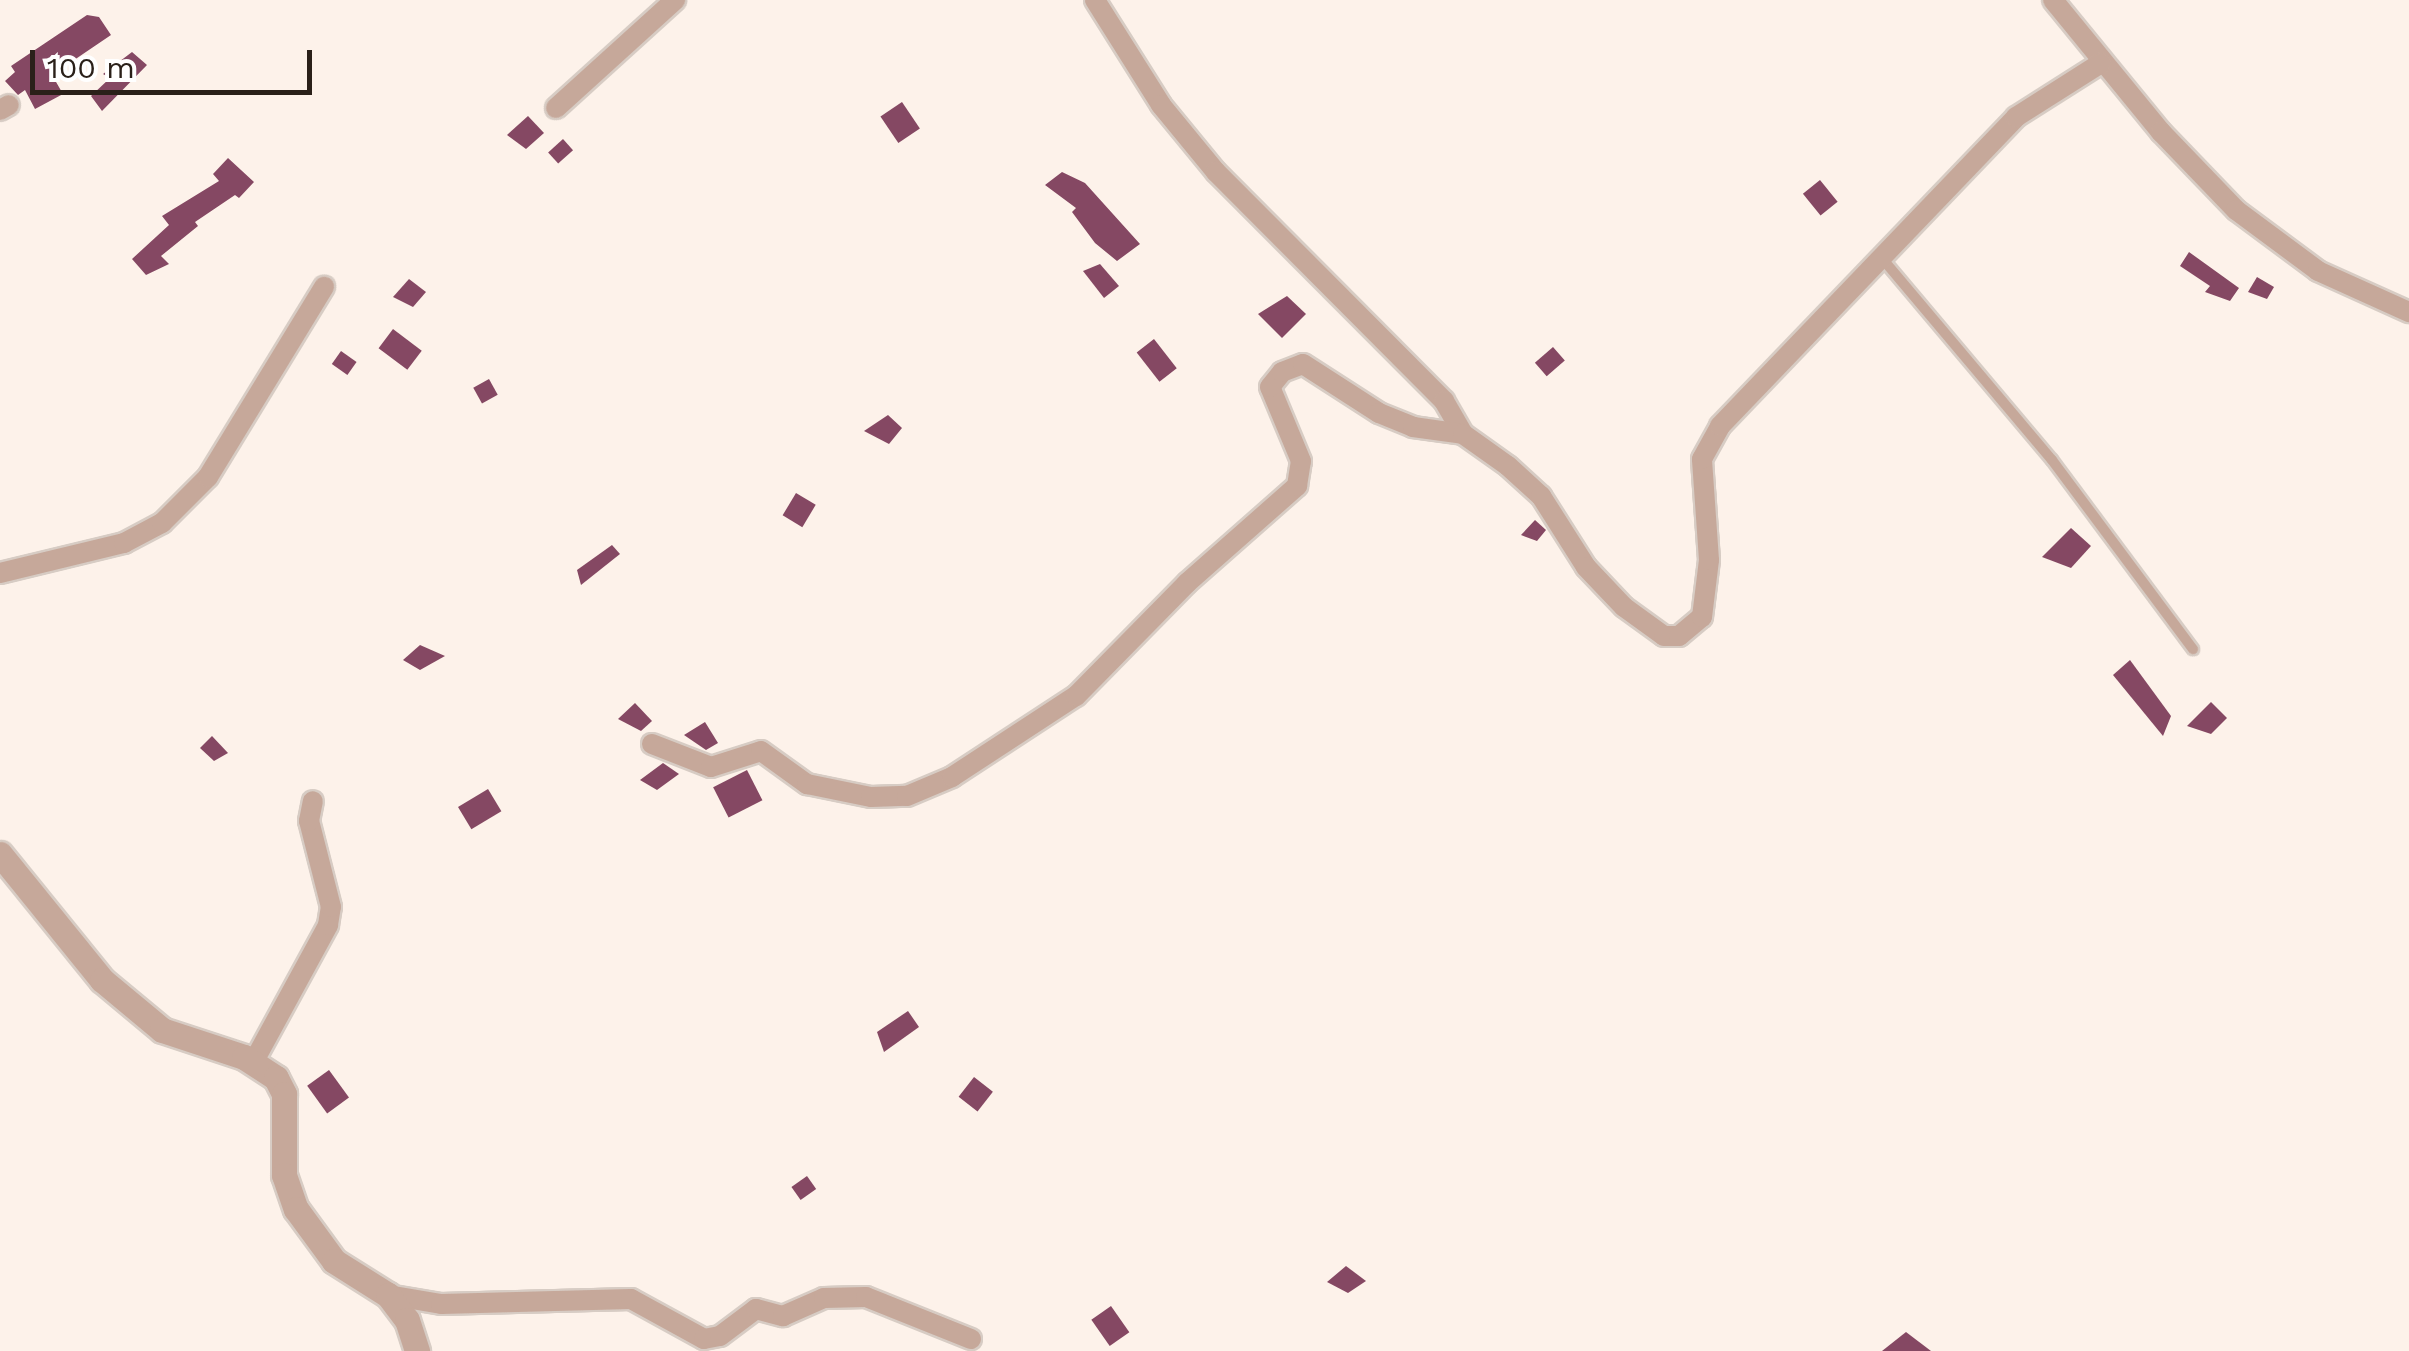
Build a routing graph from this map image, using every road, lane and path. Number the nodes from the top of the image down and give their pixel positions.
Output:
1 (675, 0) edge
2 (1096, 0) edge
3 (2053, 0) edge
4 (2101, 64) junction
5 (556, 108) dead end
6 (1881, 256) junction
7 (324, 287) dead end
8 (2409, 312) edge
9 (1463, 434) junction
10 (0, 573) edge
11 (2193, 650) dead end
12 (652, 744) dead end
13 (313, 801) dead end
14 (0, 854) edge
15 (254, 1062) junction
16 (388, 1295) junction
17 (971, 1339) dead end
18 (417, 1351) edge

1 - 5 street
2 - 9 street
3 - 4 street
4 - 6 street
4 - 8 street
6 - 9 street
6 - 11 lane
7 - 10 street
9 - 12 street
13 - 15 street
14 - 15 street
15 - 16 street
16 - 17 street
16 - 18 street

